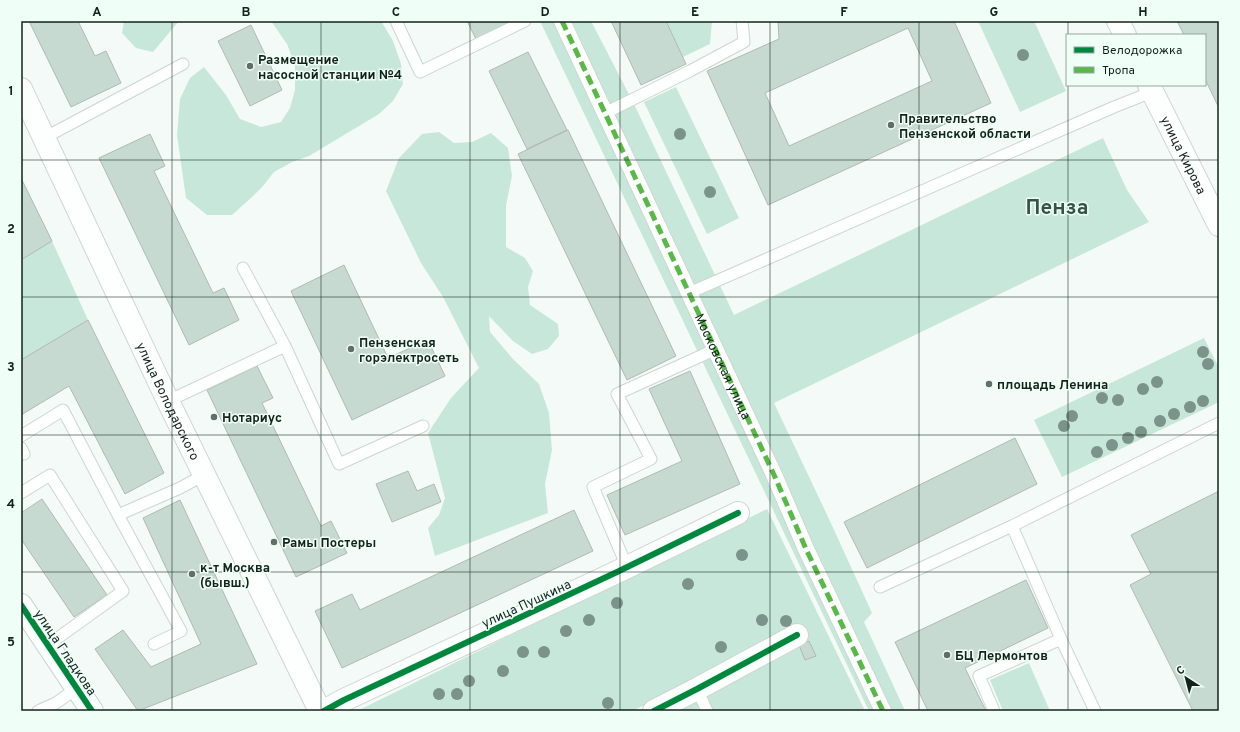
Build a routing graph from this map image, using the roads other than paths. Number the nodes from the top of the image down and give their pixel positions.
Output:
1 (396, 21) edge
2 (525, 21) edge
3 (562, 21) edge
4 (742, 21) edge
5 (1118, 21) edge
6 (1124, 34) edge
7 (183, 64) dead end
8 (1150, 88) edge
9 (21, 89) edge
10 (605, 113) junction
11 (44, 138) junction
12 (1219, 225) edge
13 (243, 268) dead end
14 (689, 293) junction
15 (285, 346) junction
16 (714, 350) junction
17 (168, 401) junction
18 (1219, 423) edge
19 (423, 426) dead end
20 (21, 436) edge
21 (204, 475) junction
22 (21, 493) edge
23 (738, 513) dead end
24 (118, 515) junction
25 (1012, 526) junction
26 (627, 567) junction
27 (880, 587) dead end
28 (21, 605) edge
29 (797, 635) dead end
30 (1062, 639) junction
31 (154, 644) dead end
32 (48, 645) junction
33 (77, 688) junction
34 (697, 689) junction
35 (38, 711) edge
36 (92, 711) edge
37 (320, 711) edge
38 (324, 711) edge
39 (654, 711) edge
40 (707, 711) edge
41 (883, 711) edge
42 (994, 711) edge
43 (1095, 711) edge

1 - 2 lane
3 - 10 street, Московская улица
4 - 10 lane
5 - 6 main road
7 - 11 lane
8 - 12 main road, улица Кирова
8 - 14 lane
9 - 11 main road, улица Володарского
10 - 14 street, Московская улица
11 - 17 main road, улица Володарского
13 - 15 lane
14 - 16 street, Московская улица
15 - 17 lane
15 - 19 lane
16 - 26 lane
16 - 41 street, Московская улица
17 - 21 main road, улица Володарского
18 - 25 lane
20 - 24 lane
21 - 24 lane
21 - 37 main road, улица Володарского
22 - 32 lane
23 - 26 main road, улица Пушкина
24 - 31 lane
25 - 27 lane
25 - 30 lane
26 - 38 main road, улица Пушкина
28 - 32 main road, улица Гладкова
29 - 34 main road
30 - 42 lane
30 - 43 lane
32 - 33 main road, улица Гладкова
33 - 35 lane
33 - 36 main road, улица Гладкова
34 - 39 main road
34 - 40 lane

